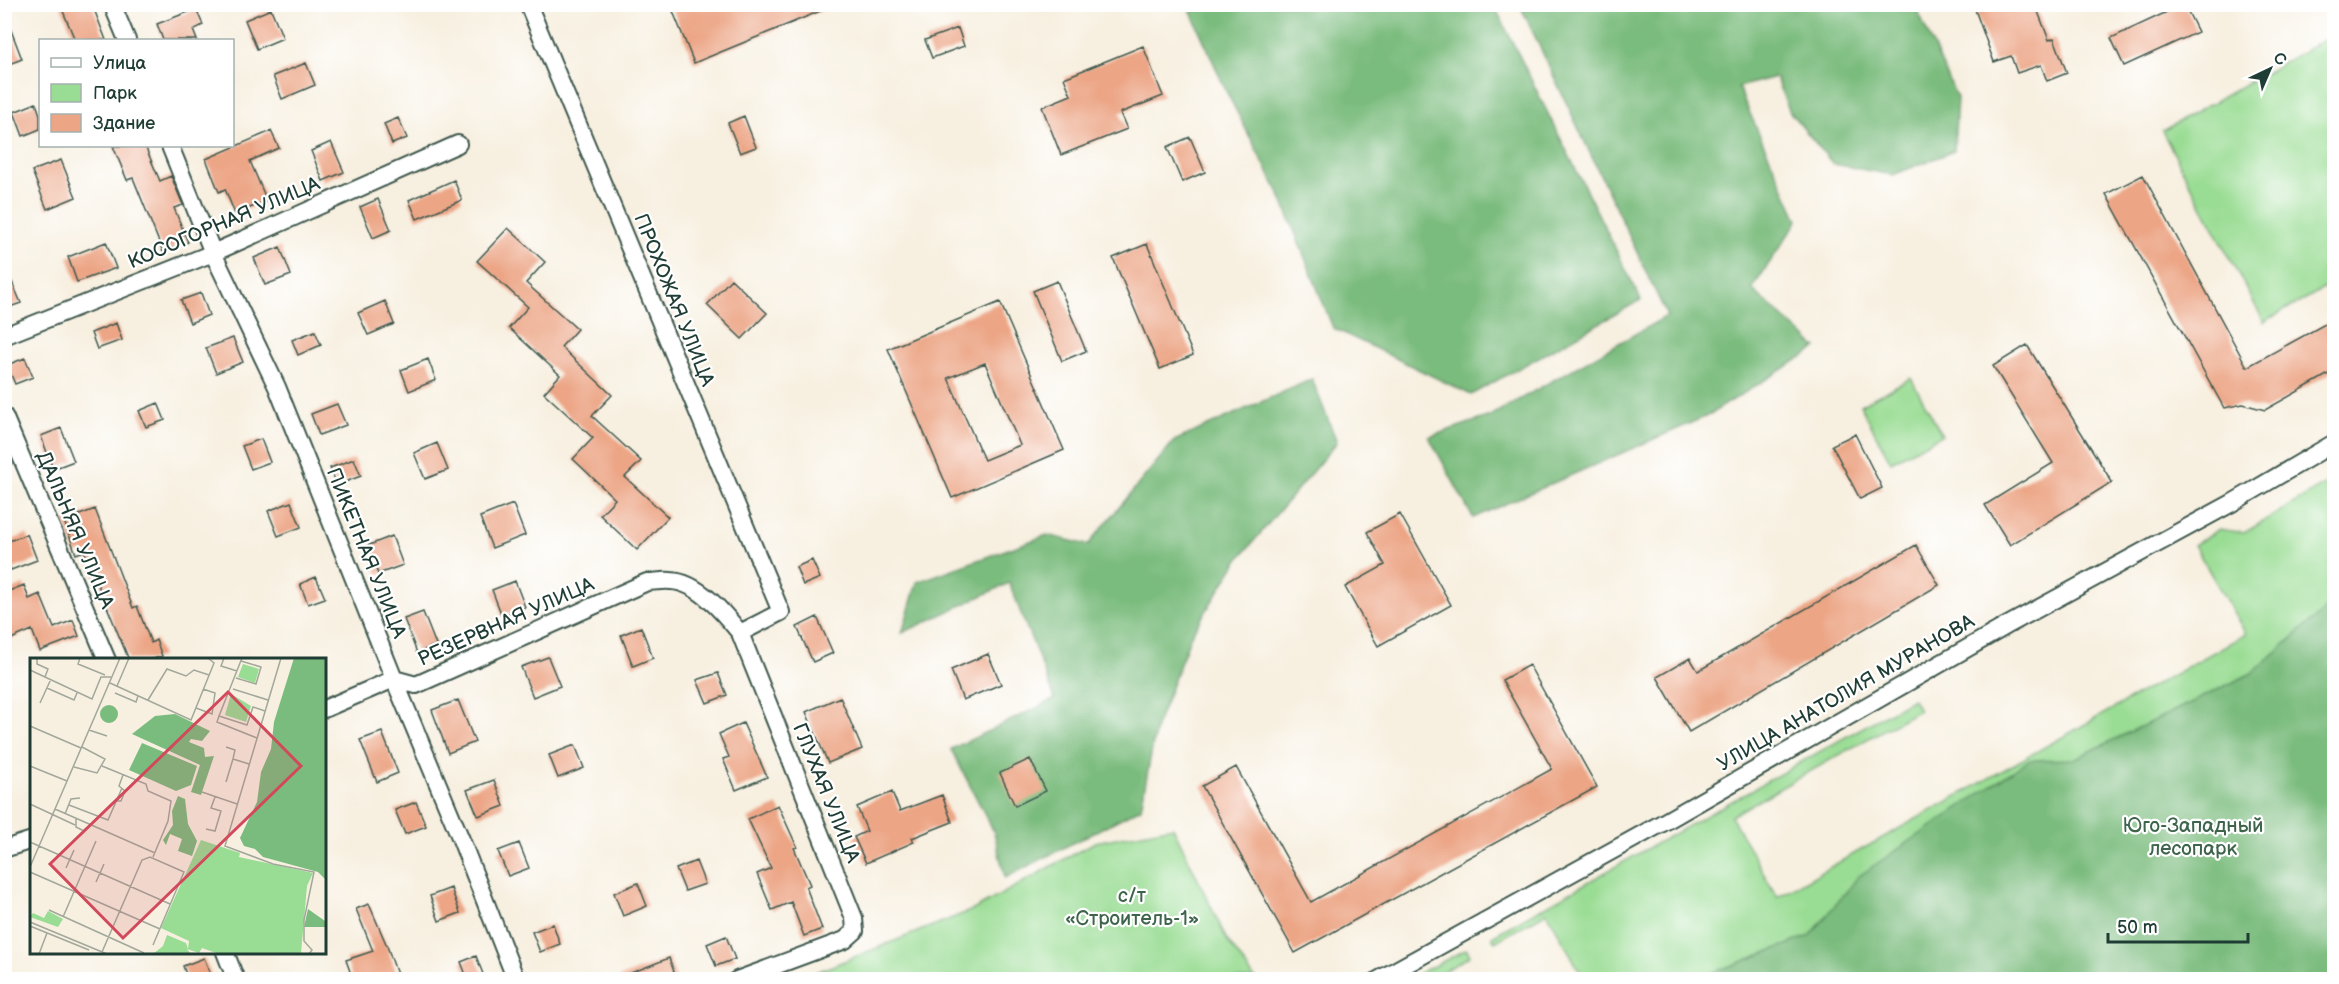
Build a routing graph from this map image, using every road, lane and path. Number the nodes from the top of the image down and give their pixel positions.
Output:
1 (112, 4) edge
2 (528, 4) edge
3 (127, 39) edge
4 (458, 144) dead end
5 (170, 147) edge
6 (213, 253) junction
7 (4, 336) edge
8 (4, 416) edge
9 (2334, 443) edge
10 (672, 581) joint
11 (740, 633) junction
12 (106, 658) edge
13 (394, 679) junction
14 (326, 708) edge
15 (30, 841) edge
16 (4, 849) edge
17 (226, 954) edge
18 (236, 980) edge
19 (516, 980) edge
20 (737, 980) edge
21 (1378, 980) edge

1 - 3 street
2 - 11 street, ПРОХОЖАЯ УЛИЦА
4 - 6 street, КОСОГОРНАЯ УЛИЦА
5 - 6 street, ПИКЕТНАЯ УЛИЦА
6 - 7 street, КОСОГОРНАЯ УЛИЦА
6 - 13 street, ПИКЕТНАЯ УЛИЦА
8 - 12 street, ДАЛЬНЯЯ УЛИЦА
9 - 21 street, УЛИЦА АНАТОЛИЯ МУРАНОВА
10 - 11 street, ГЛУХАЯ УЛИЦА
10 - 13 street, РЕЗЕРВНАЯ УЛИЦА
11 - 20 street, ГЛУХАЯ УЛИЦА
13 - 14 street
13 - 19 street, ПИКЕТНАЯ УЛИЦА
15 - 16 street
17 - 18 street

